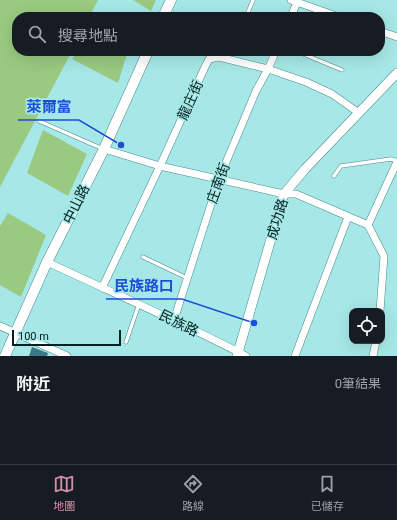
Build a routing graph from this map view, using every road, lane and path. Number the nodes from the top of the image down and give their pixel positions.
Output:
1 (170, 0) edge
2 (253, 0) edge
3 (294, 1) edge
4 (165, 12) edge
5 (248, 12) edge
6 (292, 12) edge
7 (325, 12) edge
8 (385, 33) edge
9 (397, 37) edge
10 (146, 56) edge
11 (274, 56) edge
12 (308, 56) edge
13 (268, 70) junction
14 (342, 70) dead end
15 (397, 73) edge
16 (359, 113) junction
17 (38, 121) dead end
18 (104, 149) junction
19 (397, 162) edge
20 (160, 166) junction
21 (334, 176) dead end
22 (218, 179) junction
23 (284, 194) junction
24 (348, 217) junction
25 (368, 225) junction
26 (143, 257) dead end
27 (48, 262) junction
28 (187, 278) junction
29 (102, 288) junction
30 (139, 304) junction
31 (380, 308) edge
32 (174, 320) junction
33 (0, 326) edge
34 (15, 332) junction
35 (126, 342) dead end
36 (375, 344) edge
37 (240, 355) edge
38 (5, 356) edge
39 (67, 356) edge
40 (295, 356) edge
41 (373, 356) edge

1 - 4 main road
2 - 5 lane
3 - 6 street
3 - 7 street
8 - 9 street
10 - 18 main road, 中山路
11 - 13 street, 庄南街
12 - 14 lane
13 - 16 street, 龍庄街
13 - 20 street, 龍庄街
13 - 22 street, 庄南街
15 - 16 street, 成功路
16 - 23 street, 成功路
17 - 18 lane
18 - 20 street
18 - 27 main road, 中山路
19 - 21 lane
19 - 25 street
20 - 22 street
20 - 29 street, 龍庄街
22 - 23 street
22 - 28 street, 庄南街
23 - 24 street
23 - 37 street, 成功路
24 - 25 street
24 - 40 street
25 - 31 street
26 - 28 lane
27 - 29 street, 民族路
27 - 34 main road, 中山路
28 - 32 street, 庄南街
29 - 30 street, 民族路
30 - 32 street, 民族路
30 - 35 lane
32 - 37 street, 民族路
33 - 34 street
34 - 38 main road, 中山路
34 - 39 street
36 - 41 street

